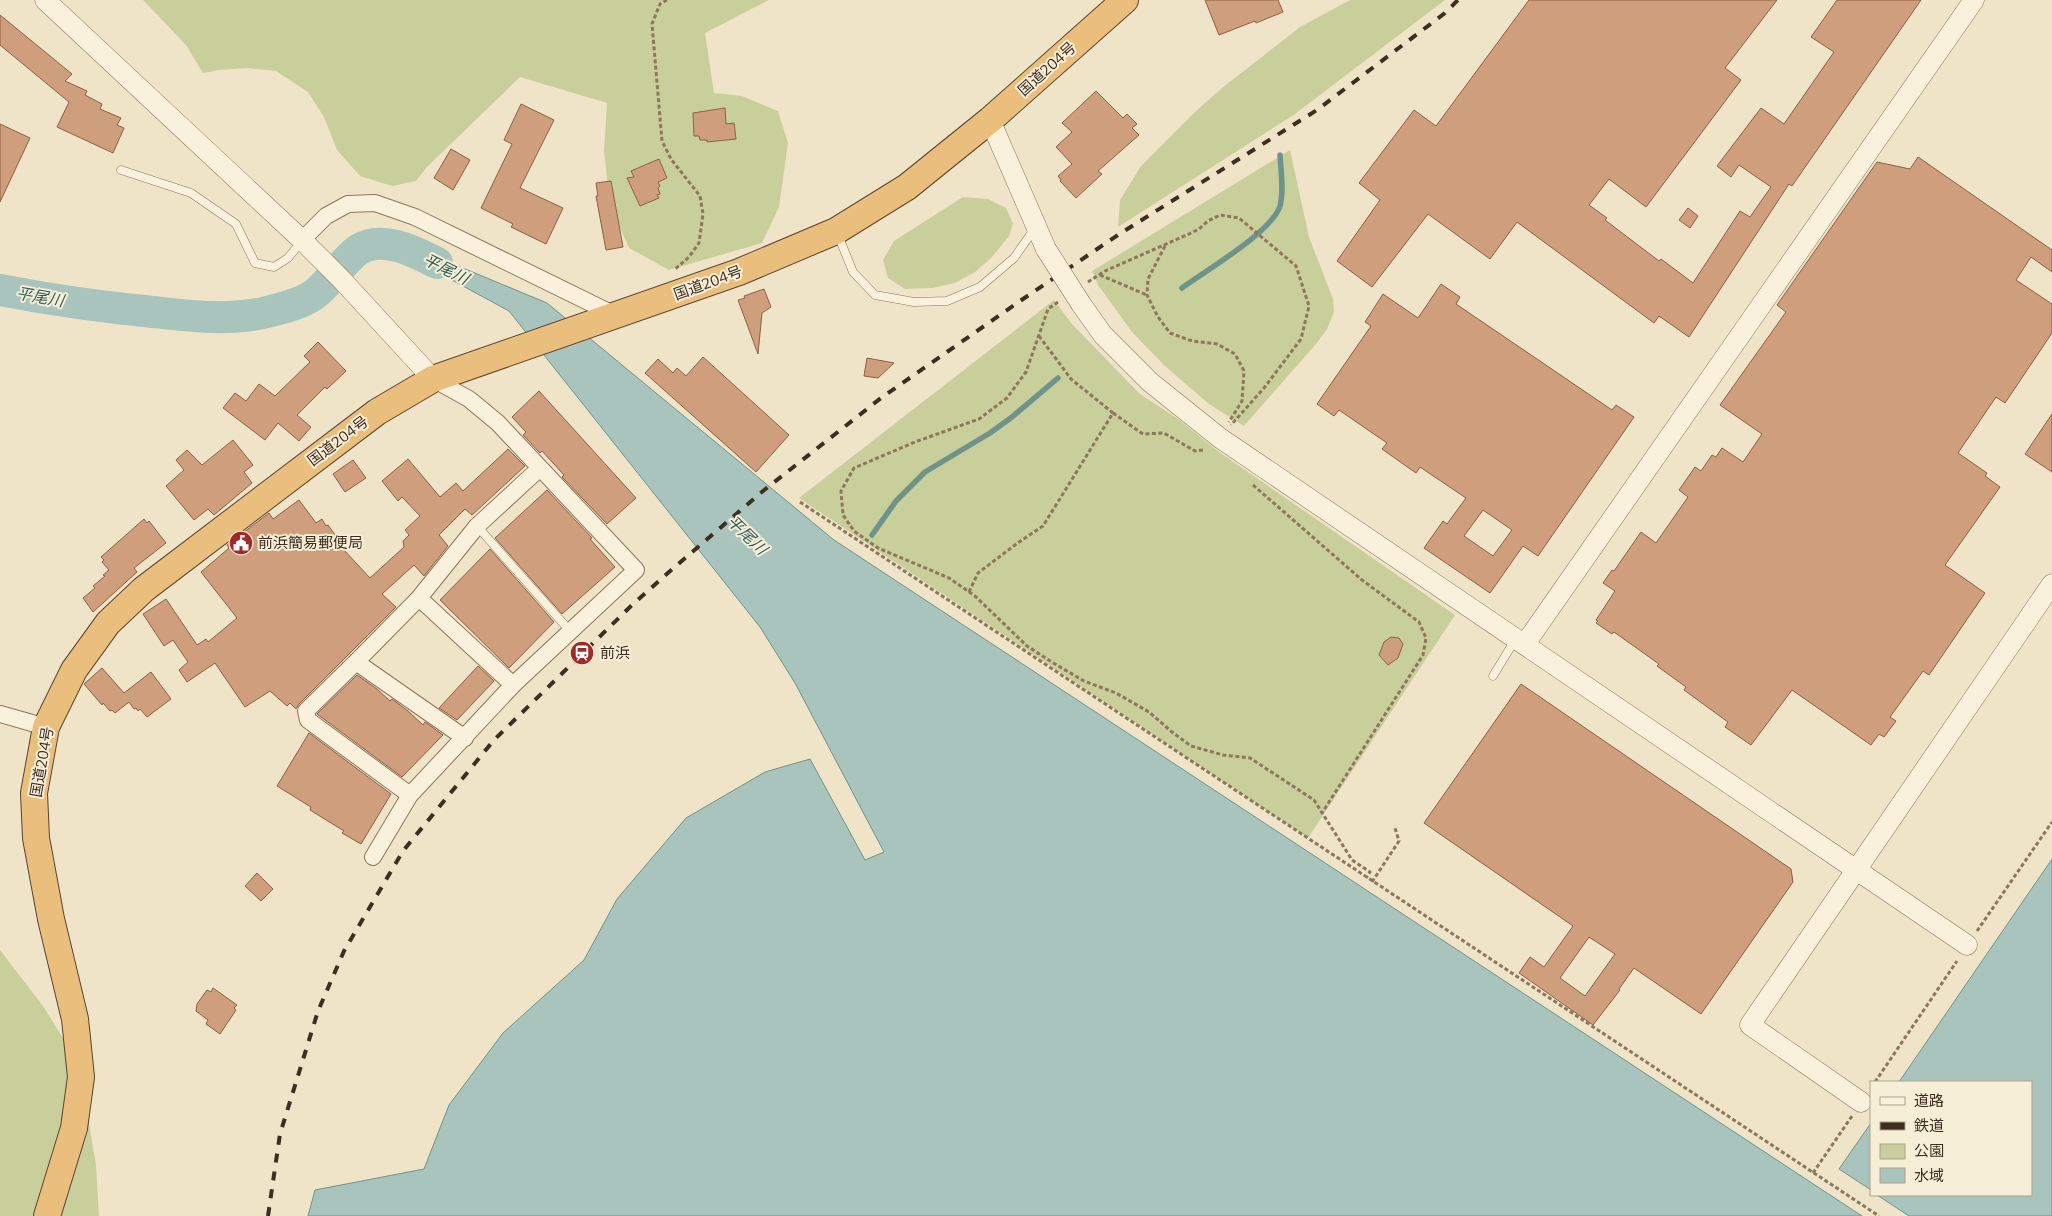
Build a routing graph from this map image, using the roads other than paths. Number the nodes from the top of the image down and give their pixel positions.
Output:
1 (45, 0) edge
2 (1125, 0) edge
3 (1974, 0) edge
4 (990, 120) junction
5 (121, 170) dead end
6 (1036, 227) junction
7 (836, 231) junction
8 (308, 246) junction
9 (606, 318) junction
10 (433, 379) junction
11 (540, 468) junction
12 (477, 526) junction
13 (2049, 597) edge
14 (419, 598) junction
15 (570, 630) junction
16 (1520, 641) junction
17 (356, 662) junction
18 (1493, 676) dead end
19 (514, 685) junction
20 (0, 714) edge
21 (46, 727) junction
22 (465, 738) junction
23 (410, 795) junction
24 (373, 857) dead end
25 (1856, 869) junction
26 (1967, 945) dead end
27 (1862, 1102) road end
28 (47, 1216) edge

1 - 8 street
2 - 4 highway, 国道204号
3 - 16 street
4 - 6 street
4 - 7 highway, 国道204号
5 - 8 lane
6 - 7 lane
6 - 16 street, bridge
7 - 9 highway, 国道204号
8 - 9 street
8 - 10 street
9 - 10 highway, 国道204号
10 - 11 street
10 - 21 highway, 国道204号
11 - 12 street
11 - 15 street
12 - 14 street
12 - 15 lane
13 - 25 street
14 - 17 street
14 - 19 street
15 - 19 street
16 - 18 lane
16 - 25 street
17 - 22 street
17 - 23 street
19 - 22 street
20 - 21 street
21 - 28 highway, 国道204号
22 - 23 street
23 - 24 street
25 - 26 street
25 - 27 street

